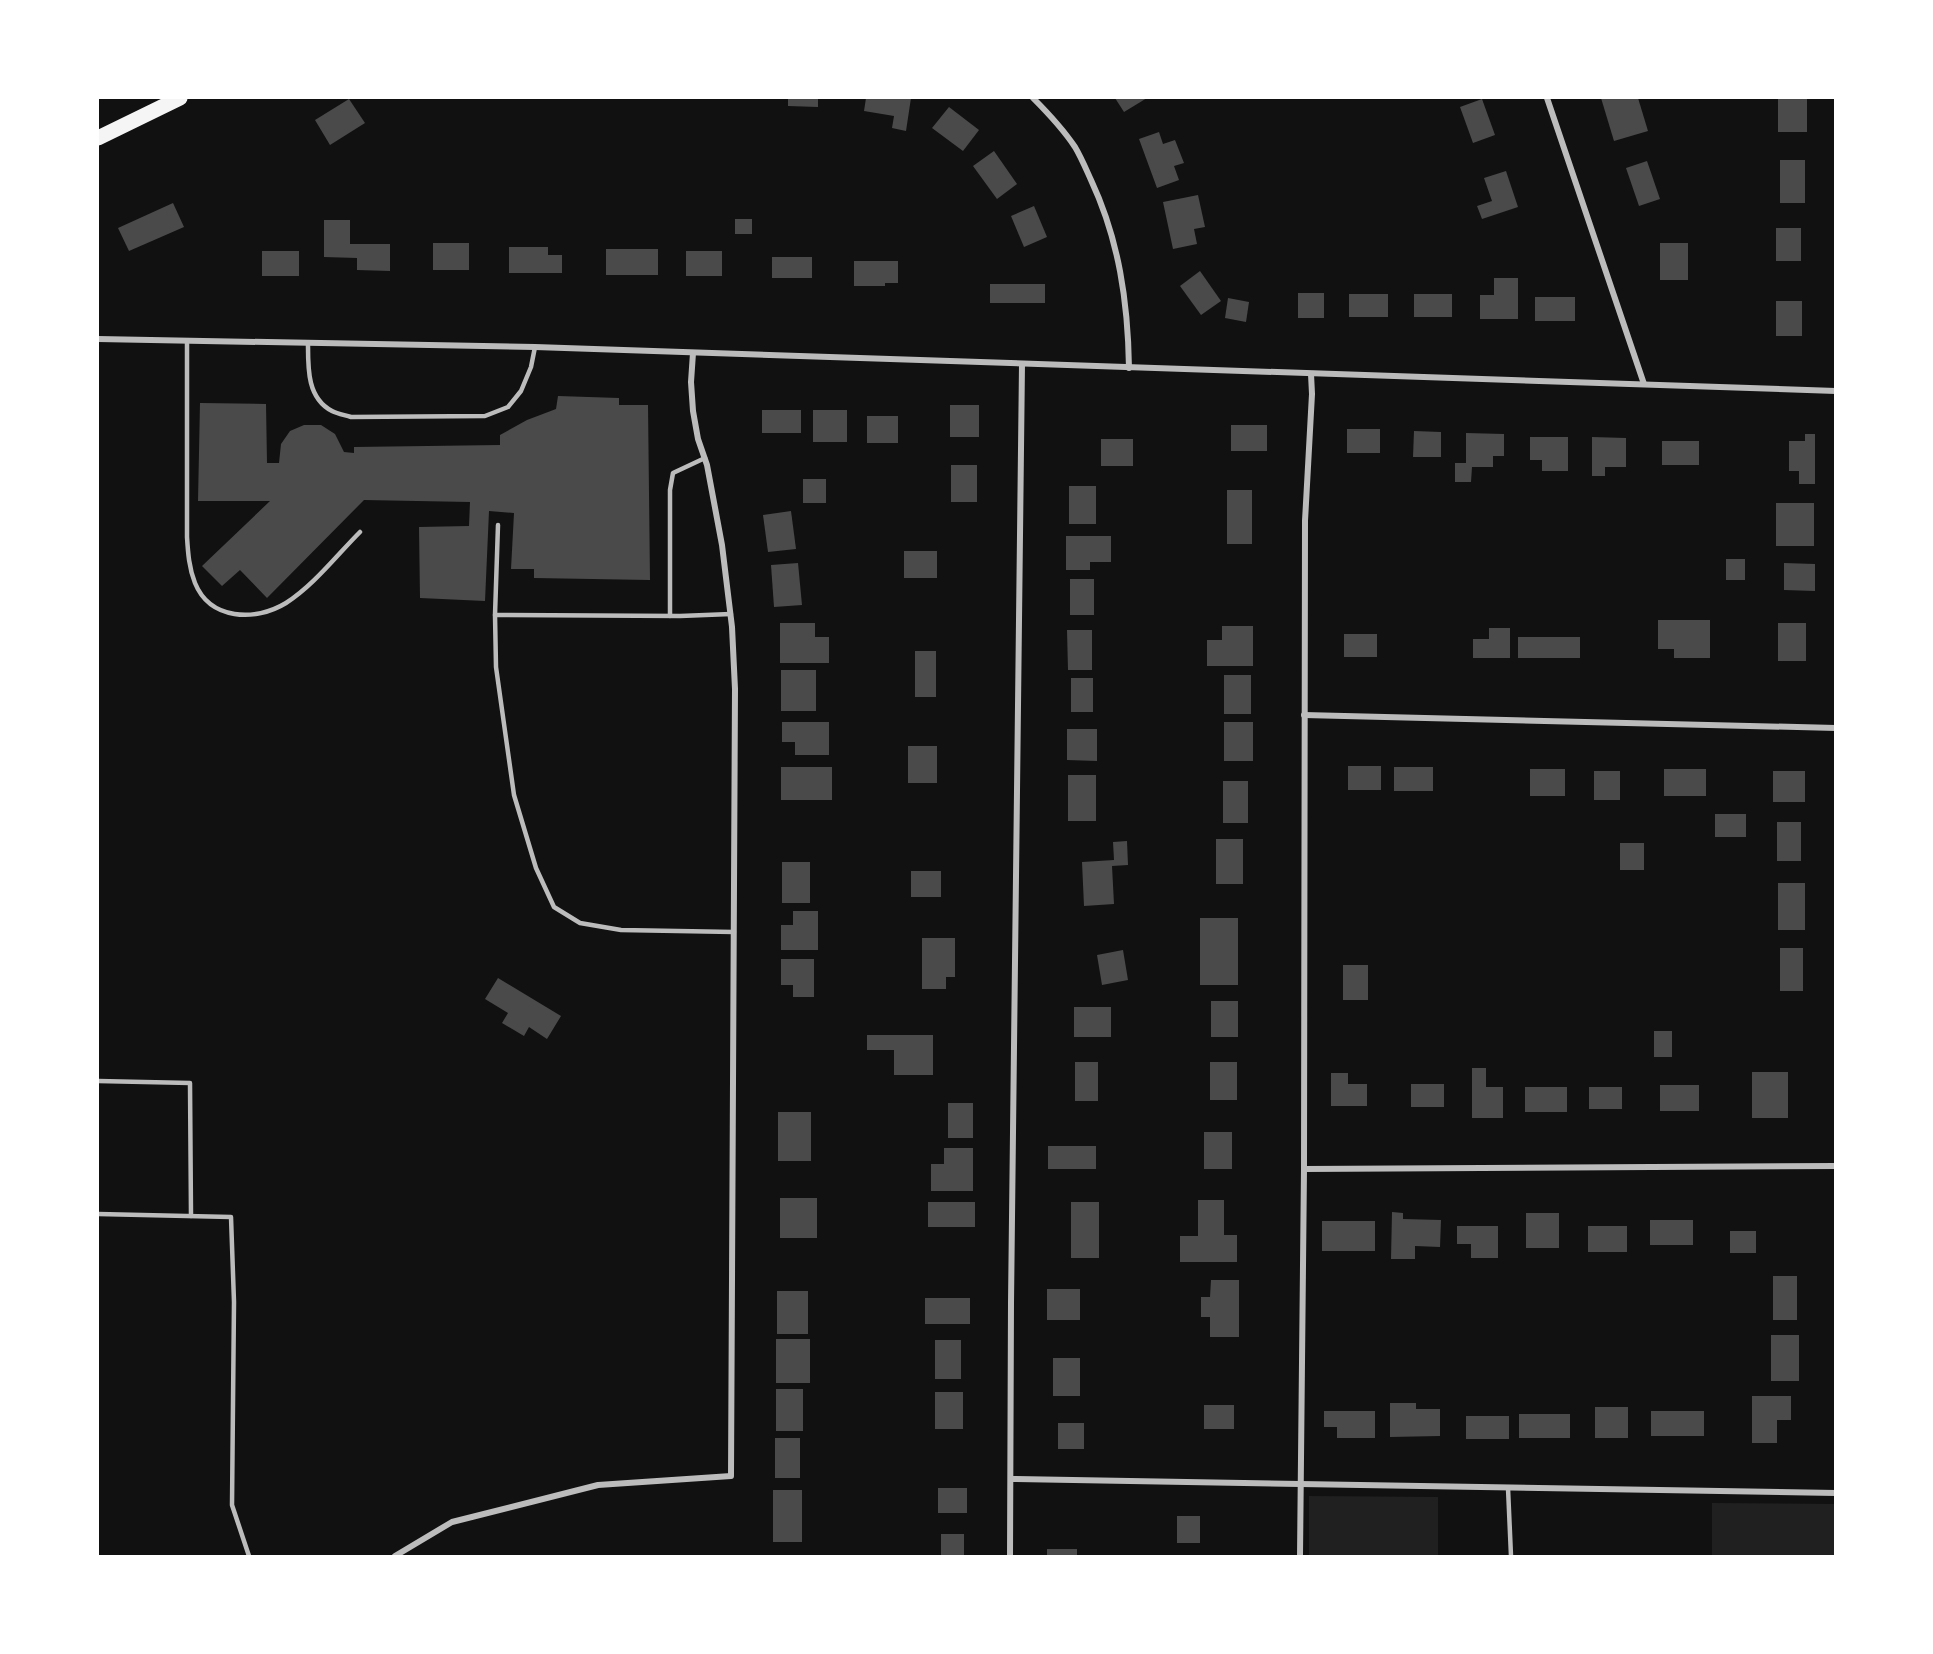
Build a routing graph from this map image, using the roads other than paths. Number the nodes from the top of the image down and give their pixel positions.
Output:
1 (180, 98) edge
2 (1034, 98) edge
3 (1547, 98) edge
4 (98, 138) edge
5 (98, 339) edge
6 (187, 341) junction
7 (308, 343) junction
8 (535, 347) junction
9 (693, 353) junction
10 (1022, 364) junction
11 (1129, 368) junction
12 (1311, 374) junction
13 (1644, 384) junction
14 (1836, 392) edge
15 (705, 458) junction
16 (498, 525) dead end
17 (360, 532) dead end
18 (730, 614) junction
19 (495, 615) junction
20 (669, 616) junction
21 (1304, 716) junction
22 (1836, 728) edge
23 (734, 932) junction
24 (98, 1081) edge
25 (1836, 1166) edge
26 (1304, 1169) junction
27 (98, 1215) edge
28 (191, 1216) junction
29 (1011, 1479) junction
30 (1301, 1484) junction
31 (1508, 1488) junction
32 (1836, 1493) edge
33 (249, 1557) edge
34 (395, 1557) edge
35 (1010, 1557) edge
36 (1300, 1557) edge
37 (1511, 1557) edge

1 - 4 main road
2 - 11 street
3 - 13 street
5 - 6 street
6 - 7 street
6 - 17 lane
7 - 8 street
7 - 8 lane
8 - 9 street
9 - 10 street
9 - 15 street
10 - 11 street
10 - 29 street
11 - 12 street
12 - 13 street
12 - 21 street
13 - 14 street
15 - 18 street
15 - 20 lane
16 - 19 lane
18 - 20 lane
18 - 23 street
19 - 20 lane
19 - 23 lane
21 - 22 street
21 - 26 street
23 - 34 street
24 - 28 lane
25 - 26 street
26 - 30 street
27 - 28 lane
28 - 33 lane
29 - 30 street
29 - 35 street
30 - 31 street
30 - 36 street
31 - 32 street
31 - 37 lane

